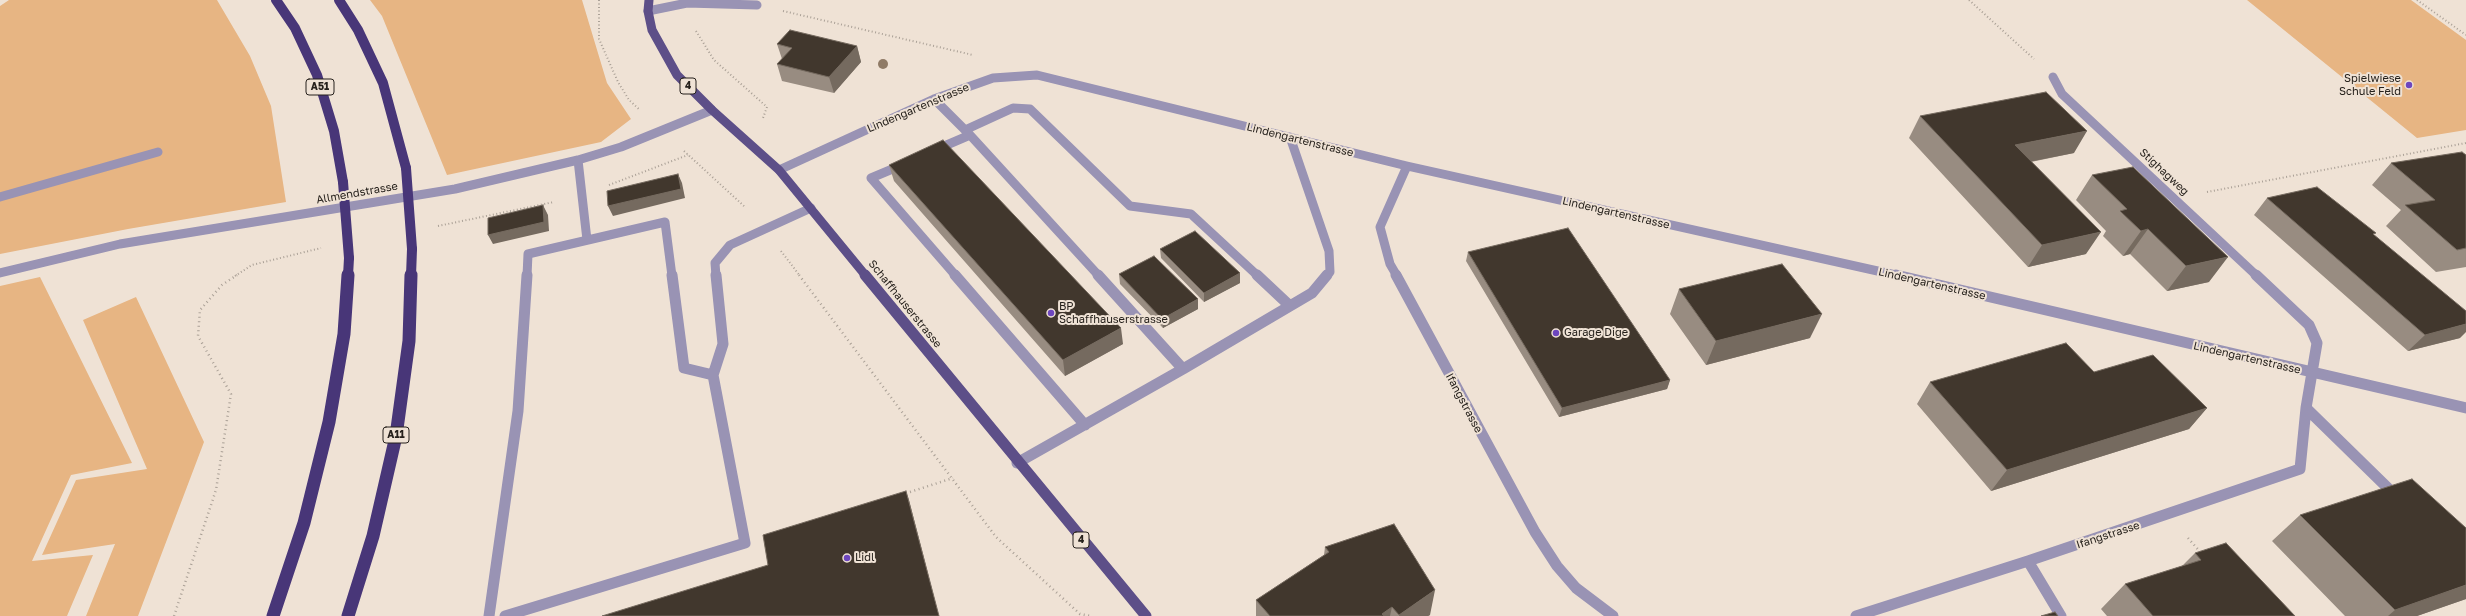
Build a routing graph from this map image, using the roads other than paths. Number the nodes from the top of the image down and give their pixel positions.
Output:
1 (276, 0) edge
2 (339, 0) edge
3 (649, 0) edge
4 (757, 5) road end
5 (648, 11) junction
6 (2053, 76) road end
7 (934, 99) junction
8 (712, 110) junction
9 (967, 132) junction
10 (1290, 137) junction
11 (158, 152) dead end
12 (927, 154) edge
13 (578, 160) junction
14 (913, 160) edge
15 (1408, 166) junction
16 (779, 170) junction
17 (0, 197) edge
18 (811, 208) junction
19 (587, 240) junction
20 (0, 273) edge
21 (1290, 306) junction
22 (1183, 369) junction
23 (2312, 373) junction
24 (713, 375) junction
25 (2306, 408) junction
26 (2466, 408) edge
27 (1085, 425) junction
28 (1017, 463) junction
29 (2405, 505) edge
30 (2028, 561) junction
31 (273, 616) edge
32 (348, 616) edge
33 (489, 616) edge
34 (505, 616) edge
35 (1146, 616) edge
36 (1613, 616) edge
37 (1856, 616) edge
38 (2061, 616) edge

1 - 31 highway, A51, bridge
2 - 32 highway, A11, bridge
3 - 5 main road, 4
4 - 5 street
5 - 8 main road, Schaffhauserstrasse / 4
6 - 23 street, Stighagweg
7 - 9 street
7 - 10 street, Lindengartenstrasse
7 - 16 street, Lindengartenstrasse
8 - 13 street, Allmendstrasse
8 - 16 main road, Schaffhauserstrasse / 4
9 - 12 street
9 - 21 street
9 - 22 street
10 - 15 street, Lindengartenstrasse
10 - 21 street
11 - 17 street
13 - 19 street
13 - 20 street, Allmendstrasse
14 - 27 street
15 - 23 street, Lindengartenstrasse
15 - 36 street, Ifangstrasse
16 - 18 main road, Schaffhauserstrasse / 4
18 - 24 street
18 - 28 main road, Schaffhauserstrasse / 4
19 - 24 street
19 - 33 street
21 - 22 street
22 - 27 street
23 - 25 street, Ifangstrasse
23 - 26 street, Lindengartenstrasse
24 - 34 street
25 - 29 street
25 - 30 street, Ifangstrasse
27 - 28 street
28 - 35 main road, Schaffhauserstrasse / 4
30 - 37 street, Ifangstrasse
30 - 38 street

